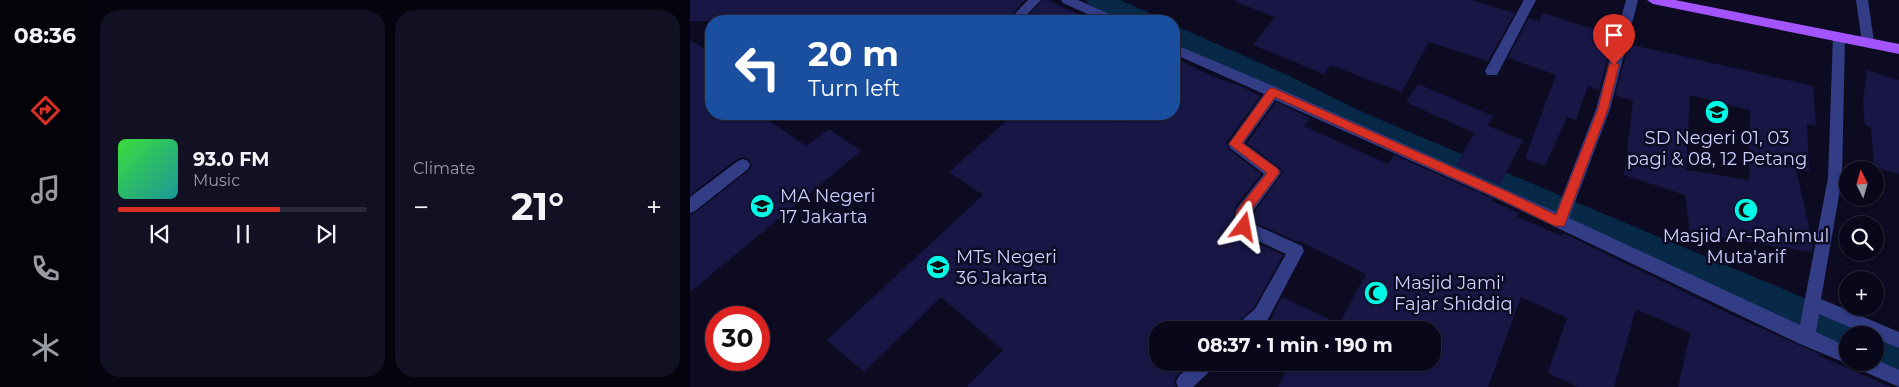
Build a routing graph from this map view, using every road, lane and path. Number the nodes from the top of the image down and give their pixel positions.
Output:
1 (1035, 0) edge
2 (1067, 0) edge
3 (1530, 0) edge
4 (1632, 0) edge
5 (1653, 0) edge
6 (1862, 0) edge
7 (1020, 15) edge
8 (1101, 15) edge
9 (1839, 36) junction
10 (1868, 42) junction
11 (1899, 49) edge
12 (1180, 55) edge
13 (1492, 71) dead end
14 (1273, 92) junction
15 (743, 165) dead end
16 (690, 206) edge
17 (1560, 220) junction
18 (1810, 318) junction
19 (1254, 321) edge
20 (1899, 340) edge
21 (1839, 347) edge
22 (1199, 371) edge
23 (1882, 371) edge
24 (1899, 379) edge
25 (1186, 385) edge

1 - 7 street
2 - 8 street
3 - 13 street
4 - 17 street
5 - 9 main road
6 - 10 street
9 - 10 main road
9 - 18 street
10 - 11 main road
12 - 14 street
14 - 17 street
14 - 19 street
15 - 16 street
17 - 18 street
18 - 20 street
18 - 21 street
22 - 25 street
23 - 24 street

